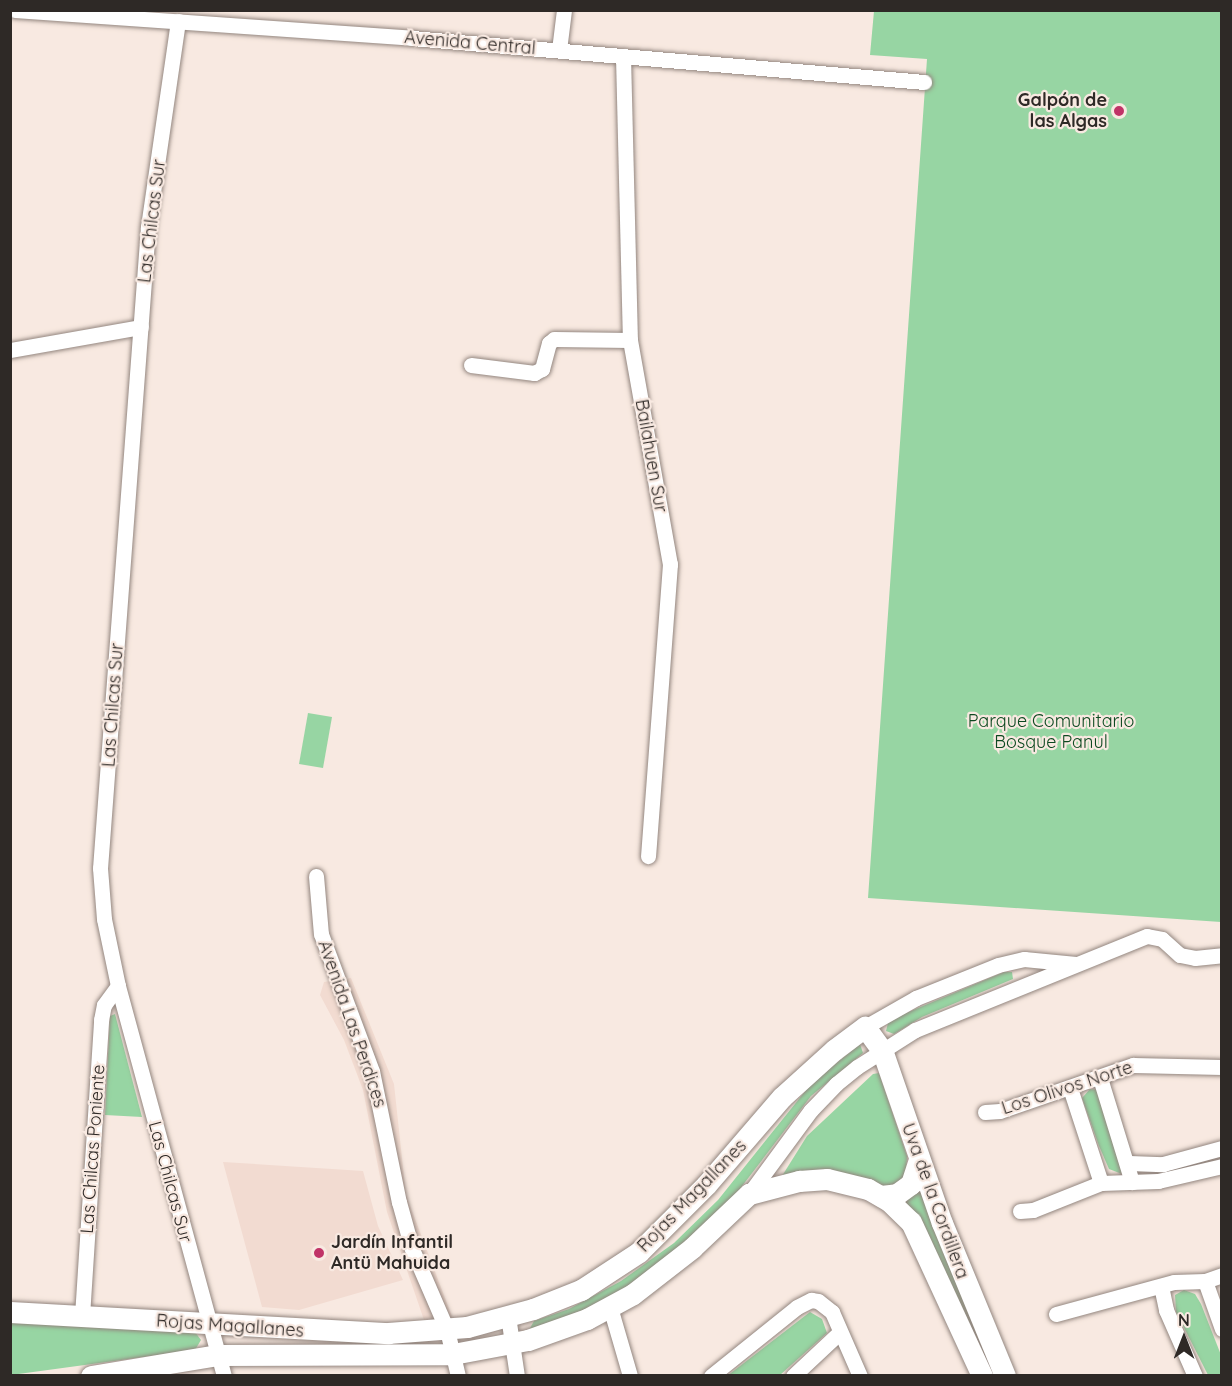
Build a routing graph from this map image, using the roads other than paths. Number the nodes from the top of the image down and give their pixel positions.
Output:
1 (15, 10) edge
2 (564, 10) edge
3 (47, 12) edge
4 (178, 21) junction
5 (559, 50) junction
6 (623, 56) junction
7 (924, 82) dead end
8 (141, 327) junction
9 (630, 339) junction
10 (10, 350) edge
11 (471, 365) dead end
12 (648, 856) dead end
13 (316, 876) dead end
14 (1221, 955) edge
15 (1079, 964) junction
16 (117, 986) junction
17 (865, 1027) junction
18 (882, 1050) junction
19 (1221, 1068) edge
20 (1100, 1078) junction
21 (1070, 1088) junction
22 (985, 1112) dead end
23 (1221, 1148) edge
24 (919, 1159) junction
25 (1129, 1163) junction
26 (1221, 1166) edge
27 (1132, 1182) junction
28 (1101, 1183) junction
29 (748, 1194) junction
30 (881, 1196) junction
31 (1020, 1211) dead end
32 (1221, 1275) edge
33 (1205, 1281) junction
34 (1161, 1286) junction
35 (610, 1307) junction
36 (10, 1312) edge
37 (1056, 1314) dead end
38 (82, 1316) junction
39 (508, 1316) junction
40 (209, 1325) junction
41 (1221, 1329) edge
42 (447, 1330) junction
43 (840, 1332) junction
44 (511, 1345) junction
45 (453, 1354) junction
46 (218, 1355) junction
47 (91, 1376) edge
48 (224, 1376) edge
49 (458, 1376) edge
50 (517, 1376) edge
51 (630, 1376) edge
52 (711, 1376) edge
53 (793, 1376) edge
54 (860, 1376) edge
55 (982, 1376) edge
56 (1005, 1376) edge
57 (1195, 1376) edge

1 - 3 street, Avenida Central
2 - 5 street
3 - 4 street, Avenida Central
4 - 5 street, Avenida Central
4 - 8 street, Las Chilcas Sur
5 - 6 street, Avenida Central
6 - 7 street, Avenida Central
6 - 9 street, Bailahuen Sur
8 - 10 street
8 - 16 street, Las Chilcas Sur
9 - 11 street
9 - 12 street, Bailahuen Sur
13 - 42 street, Avenida Las Perdices
14 - 15 street, Rojas Magallanes
15 - 17 street, Rojas Magallanes
15 - 18 street, Rojas Magallanes
16 - 38 street, Las Chilcas Poniente
16 - 40 street, Las Chilcas Sur
17 - 18 street, Uva de la Cordillera
17 - 39 street, Rojas Magallanes
18 - 24 street, Uva de la Cordillera
18 - 29 street, Rojas Magallanes
19 - 20 street, Los Olivos Norte
20 - 21 street, Los Olivos Norte
20 - 25 street
21 - 22 street, Los Olivos Norte
21 - 28 street
23 - 25 street
24 - 30 street
24 - 56 street, Uva de la Cordillera
25 - 27 street
26 - 27 street
27 - 28 street
28 - 31 street
29 - 30 street, Uva de la Cordillera
29 - 35 street, Rojas Magallanes
30 - 55 street, Uva de la Cordillera
32 - 33 street
33 - 34 street
33 - 41 street
34 - 37 street
34 - 57 street
35 - 44 street, Rojas Magallanes
35 - 51 street
36 - 38 street, Rojas Magallanes
38 - 40 street, Rojas Magallanes
39 - 42 street, Rojas Magallanes
39 - 44 street
40 - 42 street, Rojas Magallanes
40 - 46 street, Las Chilcas Sur
42 - 45 street, Avenida Las Perdices
43 - 52 street
43 - 53 street
43 - 54 street
44 - 45 street, Rojas Magallanes
44 - 50 street
45 - 46 street, Rojas Magallanes
45 - 49 street, Avenida Las Perdices
46 - 47 street, Rojas Magallanes
46 - 48 street, Las Chilcas Sur

